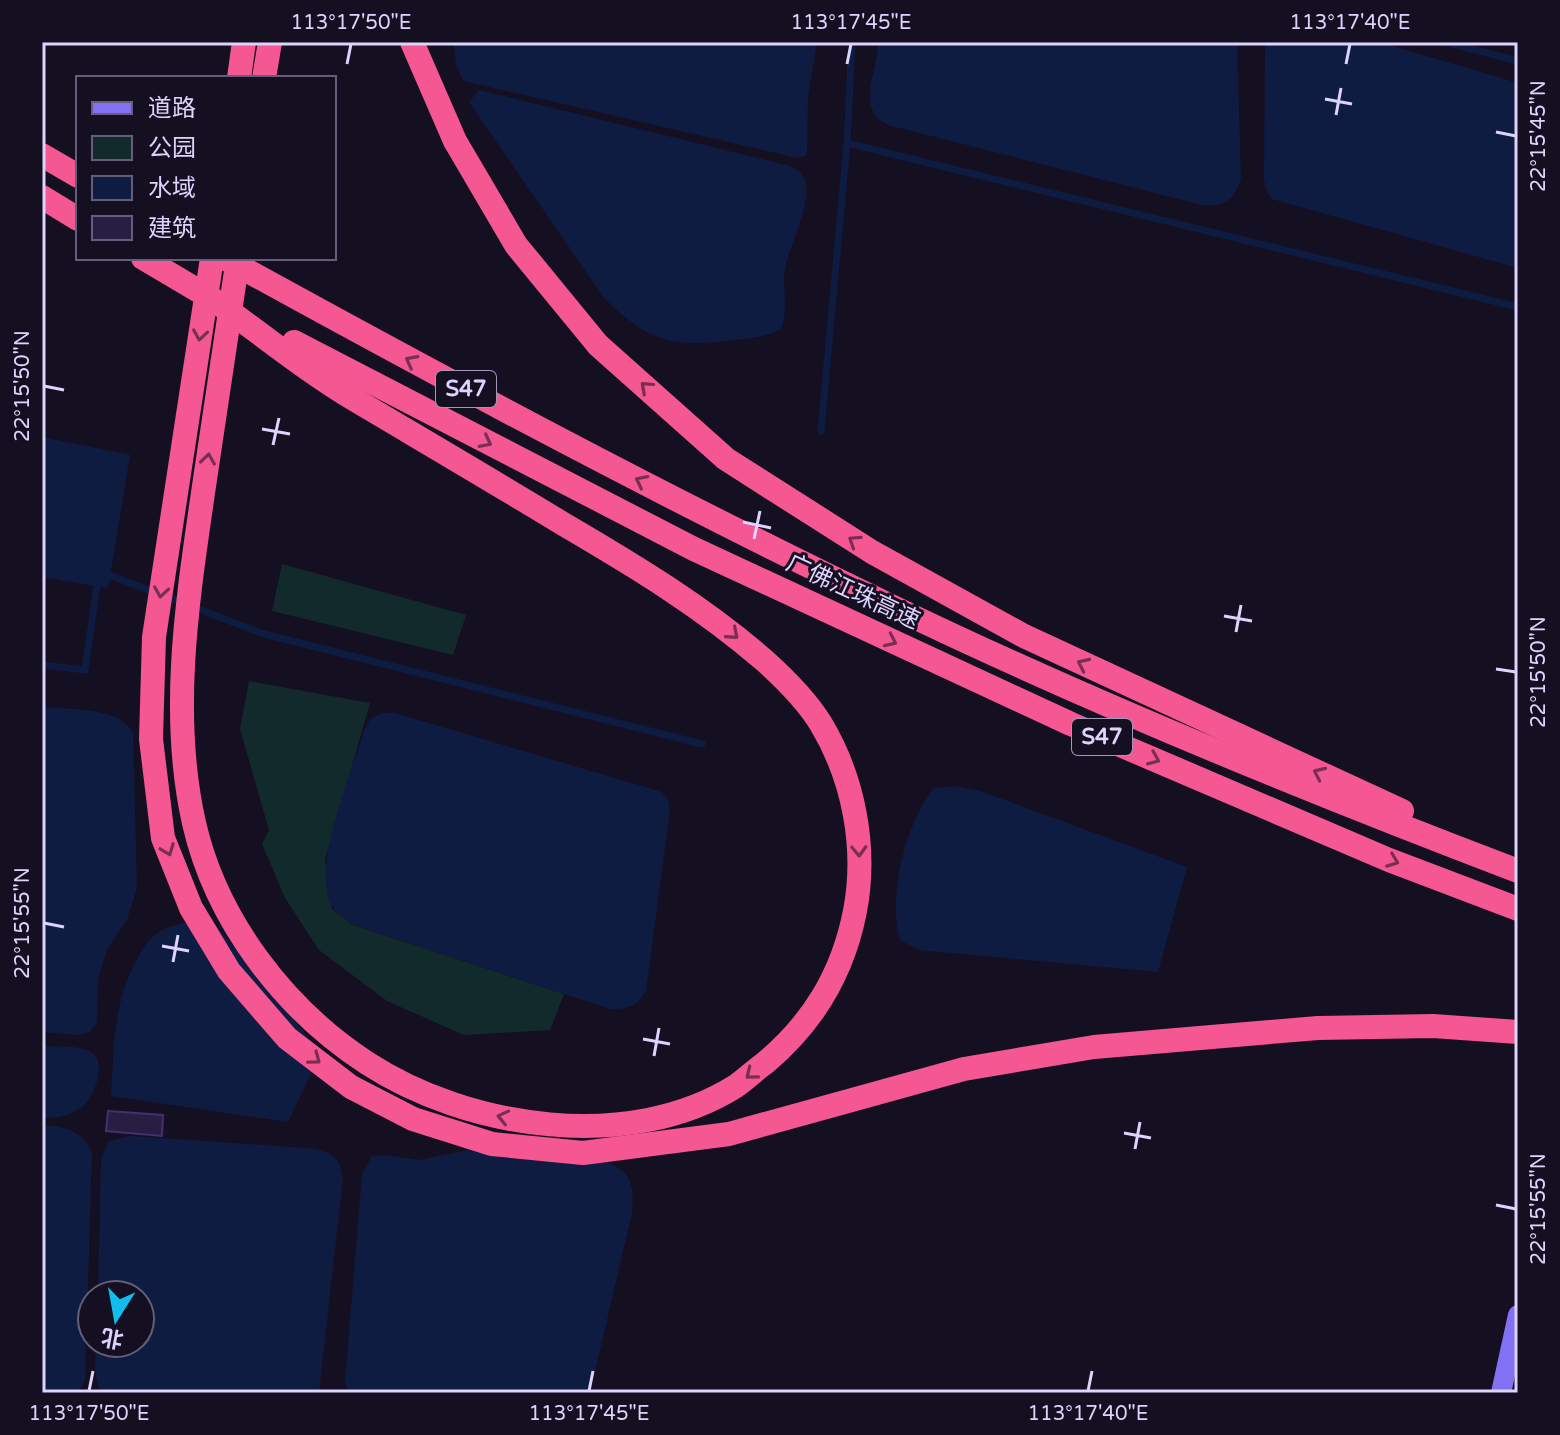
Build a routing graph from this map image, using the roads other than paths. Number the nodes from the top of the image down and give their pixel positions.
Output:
1 (244, 42) edge
2 (270, 42) edge
3 (412, 42) edge
4 (239, 76) edge
5 (264, 76) edge
6 (42, 155) edge
7 (76, 175) edge
8 (42, 197) edge
9 (76, 218) edge
10 (146, 260) edge
11 (212, 260) edge
12 (228, 260) edge
13 (238, 260) edge
14 (218, 303) junction
15 (230, 312) edge
16 (230, 312) edge
17 (230, 312) edge
18 (230, 312) edge
19 (1518, 862) edge
20 (1518, 871) edge
21 (1518, 909) edge
22 (1518, 1032) edge
23 (1518, 1315) edge
24 (1501, 1393) edge

1 - 4 highway
2 - 5 highway
19 -> 3 highway
6 - 7 highway
8 - 9 highway
10 - 14 highway, 广佛江珠高速 / S47
11 -> 22 highway
20 -> 12 highway, 广佛江珠高速 / S47
18 -> 13 highway
14 -> 15 highway
14 -> 21 highway, 广佛江珠高速 / S47
16 -> 17 highway
23 - 24 main road

